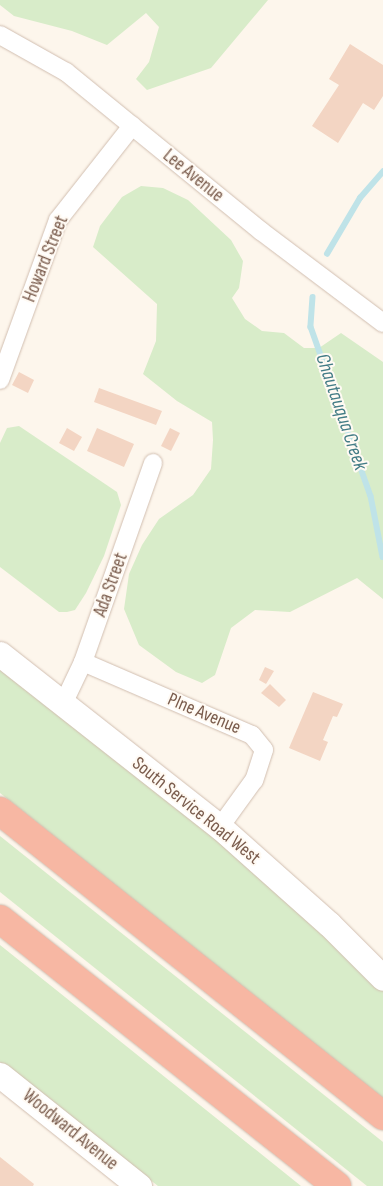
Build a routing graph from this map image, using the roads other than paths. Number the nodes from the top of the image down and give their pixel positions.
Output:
1 (0, 35) edge
2 (132, 126) junction
3 (383, 323) edge
4 (0, 380) edge
5 (152, 464) dead end
6 (0, 654) edge
7 (83, 662) junction
8 (63, 704) junction
9 (0, 811) edge
10 (220, 827) junction
11 (0, 919) edge
12 (383, 978) edge
13 (0, 1075) edge
14 (383, 1116) edge
15 (139, 1186) edge
16 (337, 1186) edge

1 - 2 street, Lee Avenue
2 - 3 street, Lee Avenue
2 - 4 street, Howard Street
5 - 7 street, Ada Street
6 - 8 main road, South Service Road West
7 - 8 street, Ada Street
7 - 10 street, PIne Avenue
8 - 10 main road, South Service Road West
9 - 14 highway
10 - 12 main road, South Service Road West
11 - 16 highway
13 - 15 main road, Woodward Avenue

